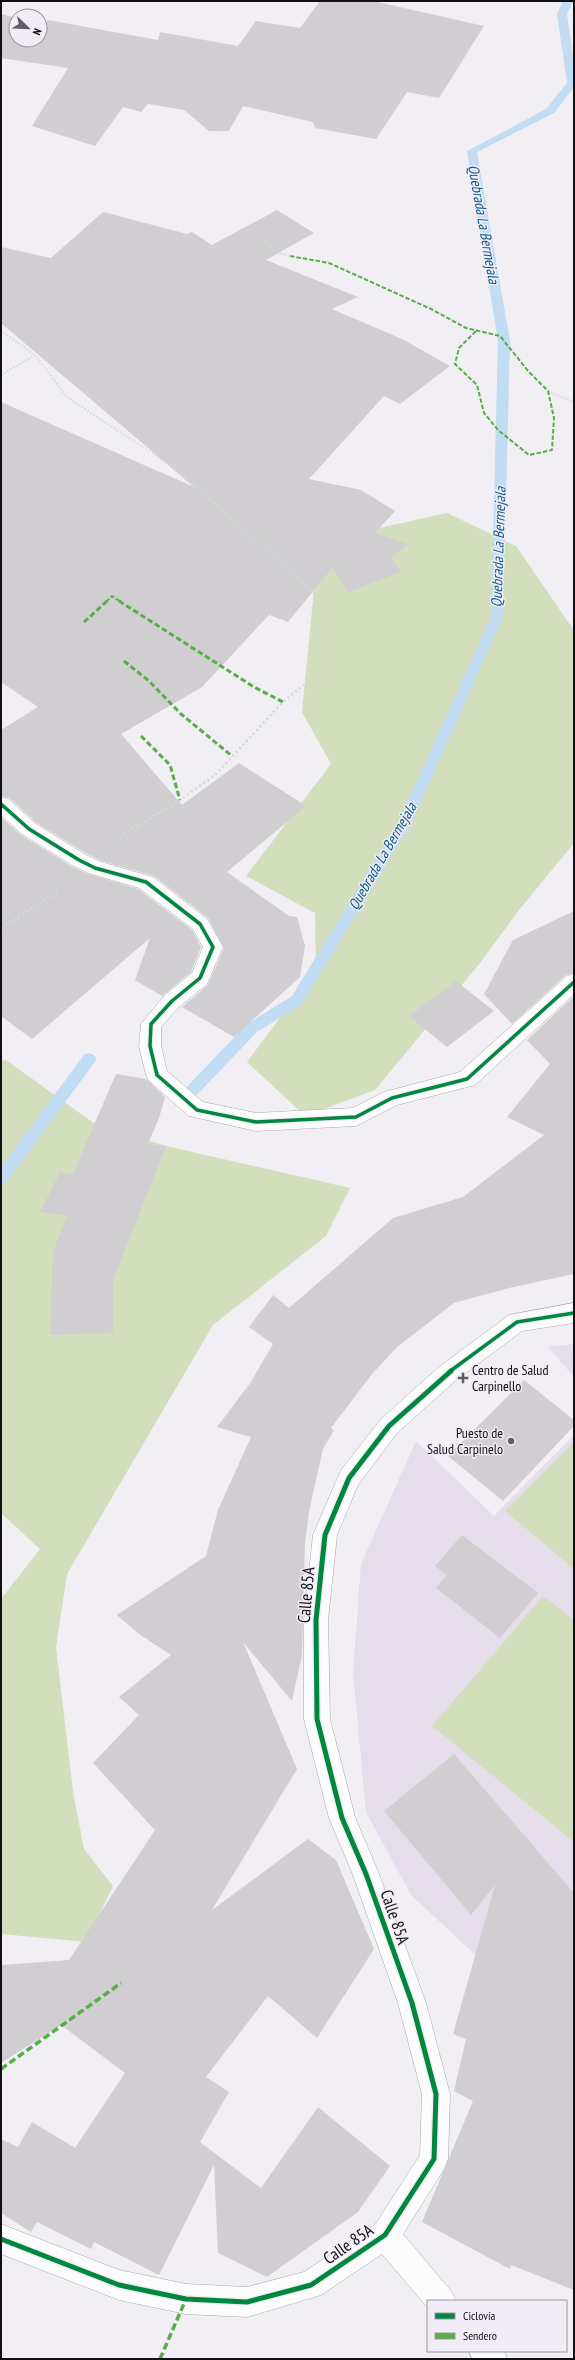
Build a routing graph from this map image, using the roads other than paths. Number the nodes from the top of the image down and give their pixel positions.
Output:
1 (1, 804) edge
2 (574, 982) edge
3 (574, 1313) edge
4 (385, 2235) junction
5 (1, 2239) edge
6 (440, 2300) edge

1 - 2 street
3 - 4 street, Calle 85A
4 - 5 street, Calle 85A
4 - 6 street

